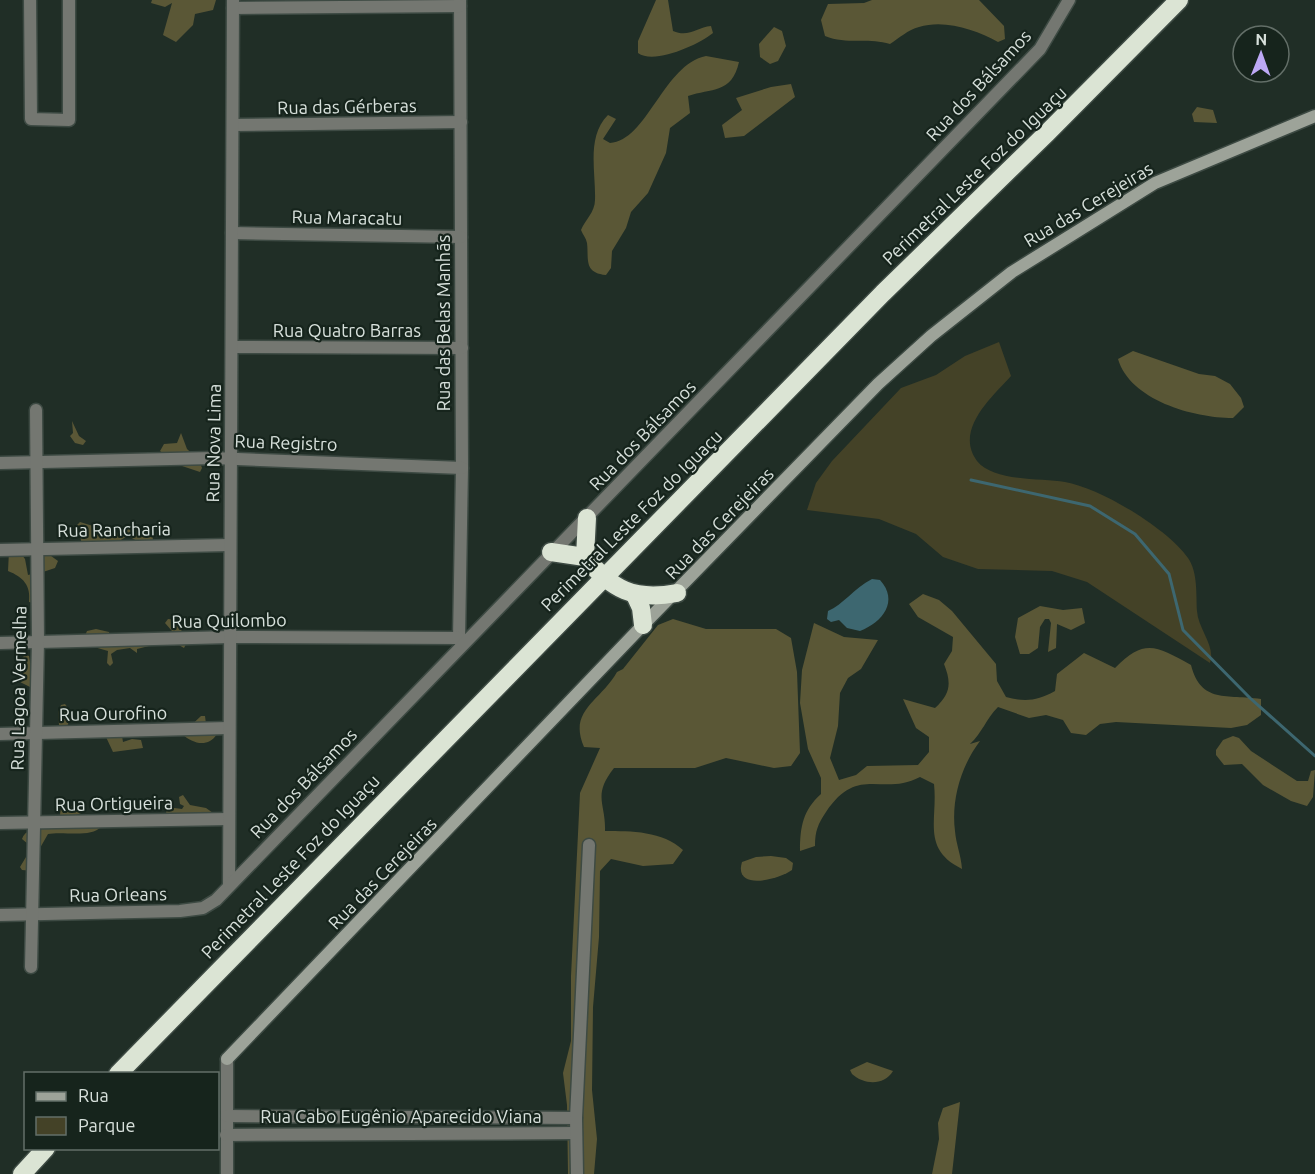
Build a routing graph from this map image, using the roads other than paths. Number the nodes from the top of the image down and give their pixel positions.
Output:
1 (30, 0) edge
2 (69, 0) edge
3 (1069, 0) edge
4 (1179, 0) edge
5 (460, 3) edge
6 (233, 4) edge
7 (1315, 116) edge
8 (461, 122) junction
9 (234, 125) junction
10 (232, 233) junction
11 (461, 237) junction
12 (232, 347) junction
13 (462, 348) junction
14 (36, 410) dead end
15 (231, 458) junction
16 (36, 462) junction
17 (0, 463) edge
18 (462, 468) junction
19 (587, 518) junction
20 (229, 545) junction
21 (36, 548) junction
22 (0, 550) edge
23 (551, 552) junction
24 (585, 557) junction
25 (603, 579) junction
26 (677, 592) junction
27 (635, 595) junction
28 (643, 625) junction
29 (231, 637) junction
30 (38, 641) junction
31 (460, 641) junction
32 (0, 643) edge
33 (228, 728) junction
34 (34, 733) junction
35 (0, 734) edge
36 (228, 819) junction
37 (35, 822) junction
38 (0, 823) edge
39 (589, 844) dead end
40 (228, 886) junction
41 (32, 913) junction
42 (0, 915) edge
43 (31, 967) dead end
44 (120, 1072) edge
45 (227, 1116) junction
46 (576, 1118) junction
47 (576, 1133) junction
48 (226, 1135) junction
49 (45, 1150) edge
50 (22, 1174) edge
51 (227, 1174) edge
52 (577, 1174) edge

1 - 2 street
3 - 19 street, Rua dos Bálsamos
4 - 25 highway, Perimetral Leste Foz do Iguaçu
5 - 6 street
5 - 8 street, Rua das Belas Manhãs
6 - 9 street, Rua Nova Lima
7 - 26 street, Rua das Cerejeiras
8 - 9 street, Rua das Gérberas
8 - 11 street, Rua das Belas Manhãs
9 - 10 street, Rua Nova Lima
10 - 11 street, Rua Maracatu
10 - 12 street, Rua Nova Lima
11 - 13 street, Rua das Belas Manhãs
12 - 13 street, Rua Quatro Barras
12 - 15 street, Rua Nova Lima
13 - 18 street, Rua das Belas Manhãs
14 - 16 street, Rua Lagoa Vermelha
15 - 16 street, Rua Registro
15 - 18 street, Rua Registro
15 - 20 street, Rua Nova Lima
16 - 17 street, Rua Registro
16 - 21 street, Rua Lagoa Vermelha
18 - 31 street, Rua das Belas Manhãs
19 - 23 street, Rua dos Bálsamos
19 - 24 highway
20 - 21 street, Rua Rancharia
20 - 29 street, Rua Nova Lima
21 - 22 street, Rua Rancharia
21 - 30 street, Rua Lagoa Vermelha
23 - 24 highway
23 - 31 street, Rua dos Bálsamos
24 - 25 highway
25 - 27 highway
25 - 44 highway, Perimetral Leste Foz do Iguaçu
26 - 27 highway
26 - 28 street, Rua das Cerejeiras
27 - 28 highway
28 - 45 street, Rua das Cerejeiras
29 - 30 street, Rua Quilombo
29 - 31 street, Rua Quilombo
29 - 33 street, Rua Nova Lima
30 - 32 street, Rua Quilombo
30 - 34 street, Rua Lagoa Vermelha
31 - 40 street, Rua dos Bálsamos
33 - 34 street, Rua Ourofino
33 - 36 street, Rua Nova Lima
34 - 35 street, Rua Ourofino
34 - 37 street, Rua Lagoa Vermelha
36 - 37 street, Rua Ortigueira
36 - 40 street, Rua Nova Lima
37 - 38 street, Rua Ortigueira
37 - 41 street, Rua Lagoa Vermelha
39 - 46 street
40 - 41 street, Rua Orleans
41 - 42 street, Rua Orleans
41 - 43 street, Rua Lagoa Vermelha
45 - 46 street, Rua Cabo Eugênio Aparecido Viana
45 - 48 street
46 - 47 street
47 - 48 street, Rua Cabo Eugênio Aparecido Viana
47 - 52 street
48 - 51 street
49 - 50 highway

